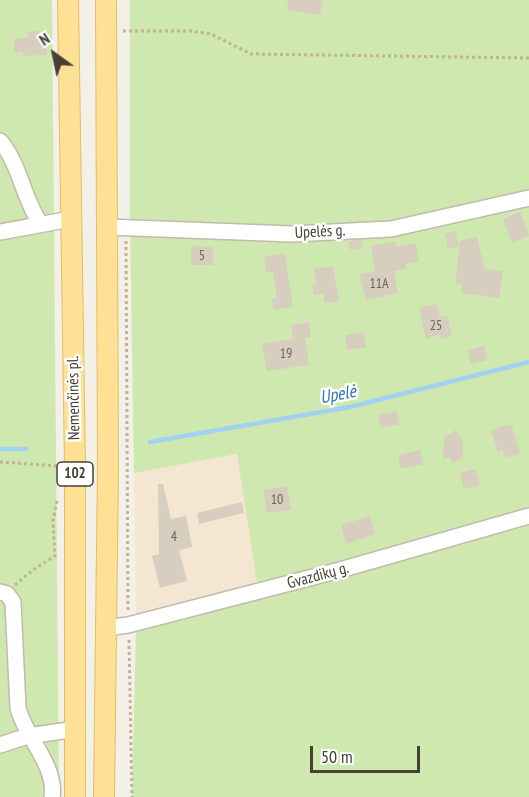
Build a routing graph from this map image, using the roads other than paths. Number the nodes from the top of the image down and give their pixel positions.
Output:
1 (68, 0) edge
2 (106, 0) edge
3 (0, 141) edge
4 (529, 198) edge
5 (71, 219) junction
6 (39, 223) junction
7 (116, 228) junction
8 (0, 232) edge
9 (529, 516) edge
10 (0, 592) edge
11 (106, 628) junction
12 (76, 729) junction
13 (28, 736) junction
14 (0, 745) edge
15 (52, 797) edge
16 (75, 797) edge
17 (104, 797) edge

1 - 5 main road, Nemenčinės pl. / 102
2 - 7 main road, Nemenčinės pl. / 102
3 - 6 street
4 - 7 street, Upelės g.
5 - 6 street
5 - 12 main road, Nemenčinės pl. / 102
6 - 8 street
7 - 11 main road, Nemenčinės pl. / 102
9 - 11 street, Gvazdikų g.
10 - 13 street
11 - 17 main road, Nemenčinės pl. / 102
12 - 13 street
12 - 16 main road, Nemenčinės pl. / 102
13 - 14 street
13 - 15 street

